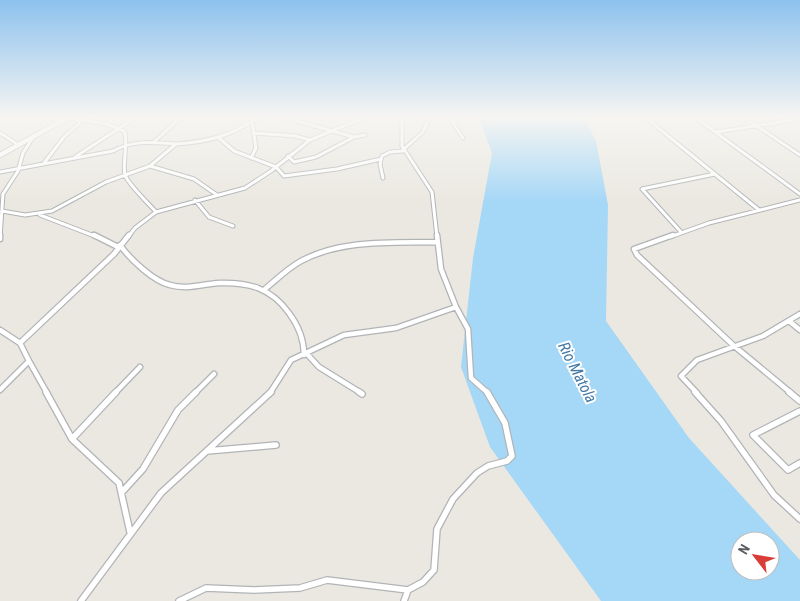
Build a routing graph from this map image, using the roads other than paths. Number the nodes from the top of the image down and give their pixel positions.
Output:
1 (14, 146) edge
2 (27, 146) edge
3 (57, 146) edge
4 (92, 146) edge
5 (122, 146) edge
6 (124, 146) edge
7 (174, 146) edge
8 (228, 146) edge
9 (255, 146) edge
10 (302, 146) edge
11 (338, 146) edge
12 (401, 146) edge
13 (407, 146) edge
14 (681, 146) edge
15 (735, 146) edge
16 (787, 146) edge
17 (403, 150) junction
18 (0, 155) edge
19 (800, 155) edge
20 (288, 156) junction
21 (74, 158) junction
22 (251, 158) junction
23 (381, 159) junction
24 (44, 163) junction
25 (150, 166) junction
26 (276, 167) junction
27 (19, 168) junction
28 (0, 172) edge
29 (715, 174) junction
30 (124, 176) junction
31 (383, 178) dead end
32 (0, 187) edge
33 (3, 194) junction
34 (800, 194) edge
35 (217, 195) junction
36 (195, 200) junction
37 (800, 200) edge
38 (1, 203) edge
39 (759, 210) junction
40 (2, 211) junction
41 (156, 212) junction
42 (46, 214) junction
43 (233, 226) dead end
44 (681, 232) junction
45 (0, 239) edge
46 (437, 242) junction
47 (119, 246) junction
48 (265, 289) junction
49 (456, 307) junction
50 (800, 314) edge
51 (789, 321) junction
52 (0, 330) edge
53 (800, 330) edge
54 (20, 344) junction
55 (733, 345) junction
56 (306, 354) junction
57 (29, 361) junction
58 (140, 367) dead end
59 (214, 374) dead end
60 (0, 390) edge
61 (362, 394) dead end
62 (800, 401) edge
63 (800, 411) edge
64 (72, 438) junction
65 (276, 445) dead end
66 (207, 451) junction
67 (800, 463) edge
68 (123, 491) junction
69 (800, 519) edge
70 (130, 532) junction
71 (408, 590) junction
72 (81, 601) edge
73 (179, 601) edge
74 (404, 601) edge

1 - 18 street
2 - 27 street
3 - 24 street
4 - 21 street
5 - 21 street
6 - 30 street
7 - 25 street
8 - 22 street
9 - 22 street
10 - 20 street
11 - 20 street
12 - 17 street
13 - 17 street
14 - 29 street
15 - 34 street
16 - 19 street
17 - 23 street
17 - 46 street
20 - 26 street
21 - 24 street
22 - 26 street
23 - 26 street
23 - 31 street
24 - 27 street
25 - 30 street
25 - 35 street
26 - 35 street
27 - 28 street
27 - 33 street
29 - 39 street
29 - 44 street
30 - 41 street
30 - 42 street
32 - 33 street
33 - 38 street
35 - 36 street
36 - 41 street
36 - 43 street
37 - 39 street
38 - 40 street
39 - 44 street
40 - 42 street
40 - 45 street
41 - 47 street
42 - 47 street
44 - 55 street
46 - 48 street
46 - 49 street
47 - 48 street
47 - 54 street
48 - 56 street
49 - 56 street
49 - 71 street
50 - 51 street
51 - 53 street
51 - 55 street
52 - 54 street
54 - 57 street
55 - 62 street
55 - 69 street
56 - 61 street
56 - 66 street
57 - 60 street
57 - 64 street
58 - 64 street
59 - 68 street
63 - 67 street
64 - 68 street
65 - 66 street
66 - 70 street
68 - 70 street
70 - 72 street
71 - 73 street
71 - 74 street

